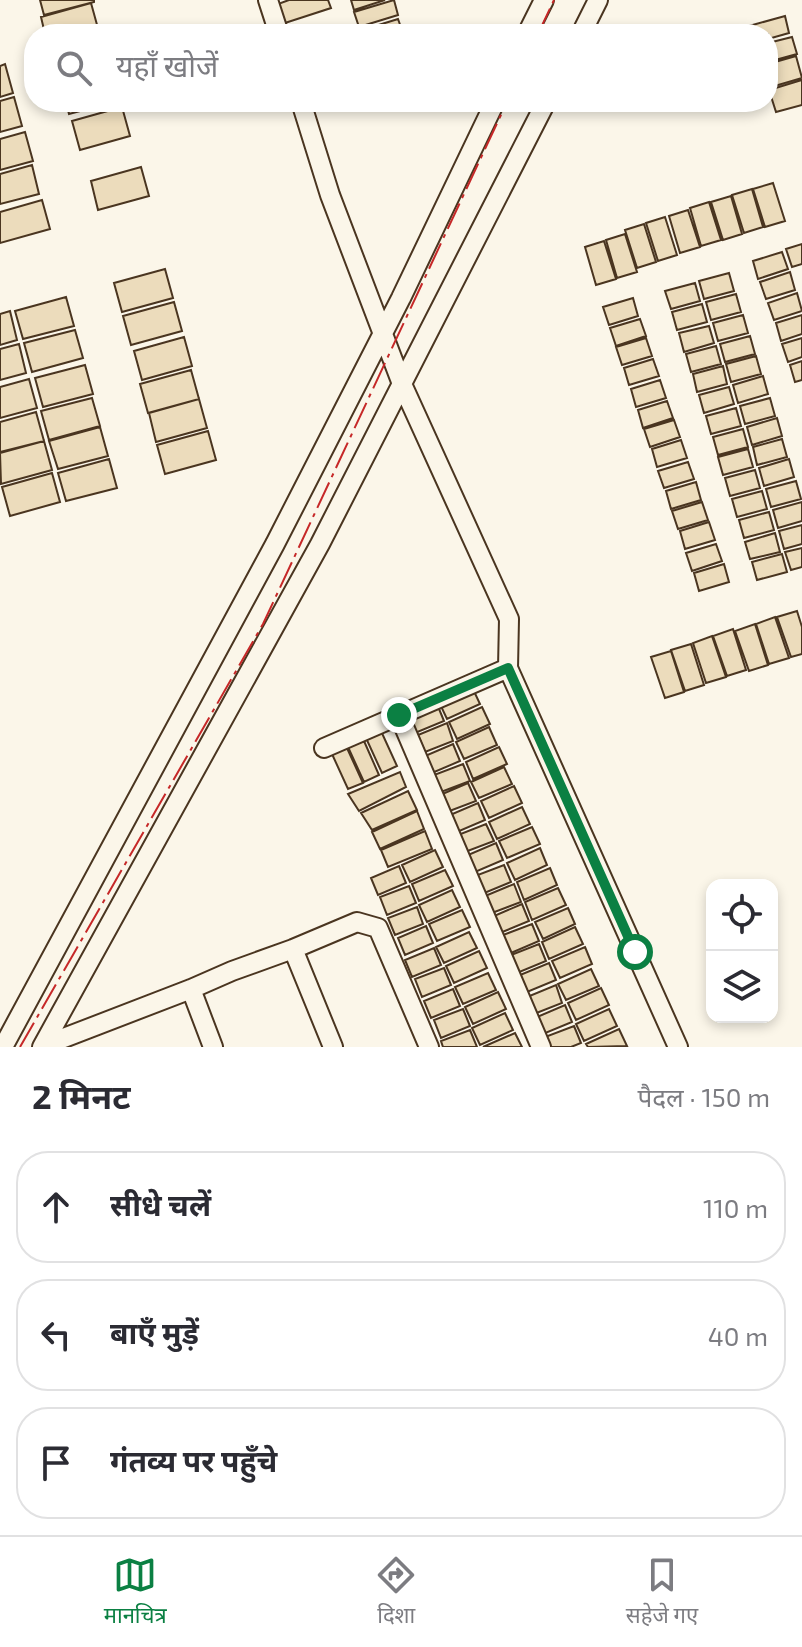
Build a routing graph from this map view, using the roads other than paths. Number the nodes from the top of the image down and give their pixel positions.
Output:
1 (268, 0) edge
2 (544, 0) edge
3 (598, 0) edge
4 (276, 24) edge
5 (532, 24) edge
6 (586, 24) edge
7 (304, 112) edge
8 (490, 112) edge
9 (541, 112) edge
10 (383, 333) junction
11 (402, 384) junction
12 (508, 668) junction
13 (399, 715) junction
14 (324, 748) dead end
15 (293, 949) junction
16 (191, 989) junction
17 (73, 1041) edge
18 (42, 1046) edge
19 (3, 1047) edge
20 (213, 1047) edge
21 (333, 1047) edge
22 (429, 1047) edge
23 (541, 1047) edge
24 (678, 1047) edge

1 - 4 street
2 - 5 street
3 - 6 street
7 - 10 street
8 - 10 street
9 - 11 street
10 - 11 street
10 - 19 street
11 - 12 street
11 - 18 street
12 - 13 street
12 - 24 street
13 - 14 street
13 - 23 street
15 - 16 street
15 - 21 street
15 - 22 street
16 - 17 street
16 - 20 street
17 - 18 street

